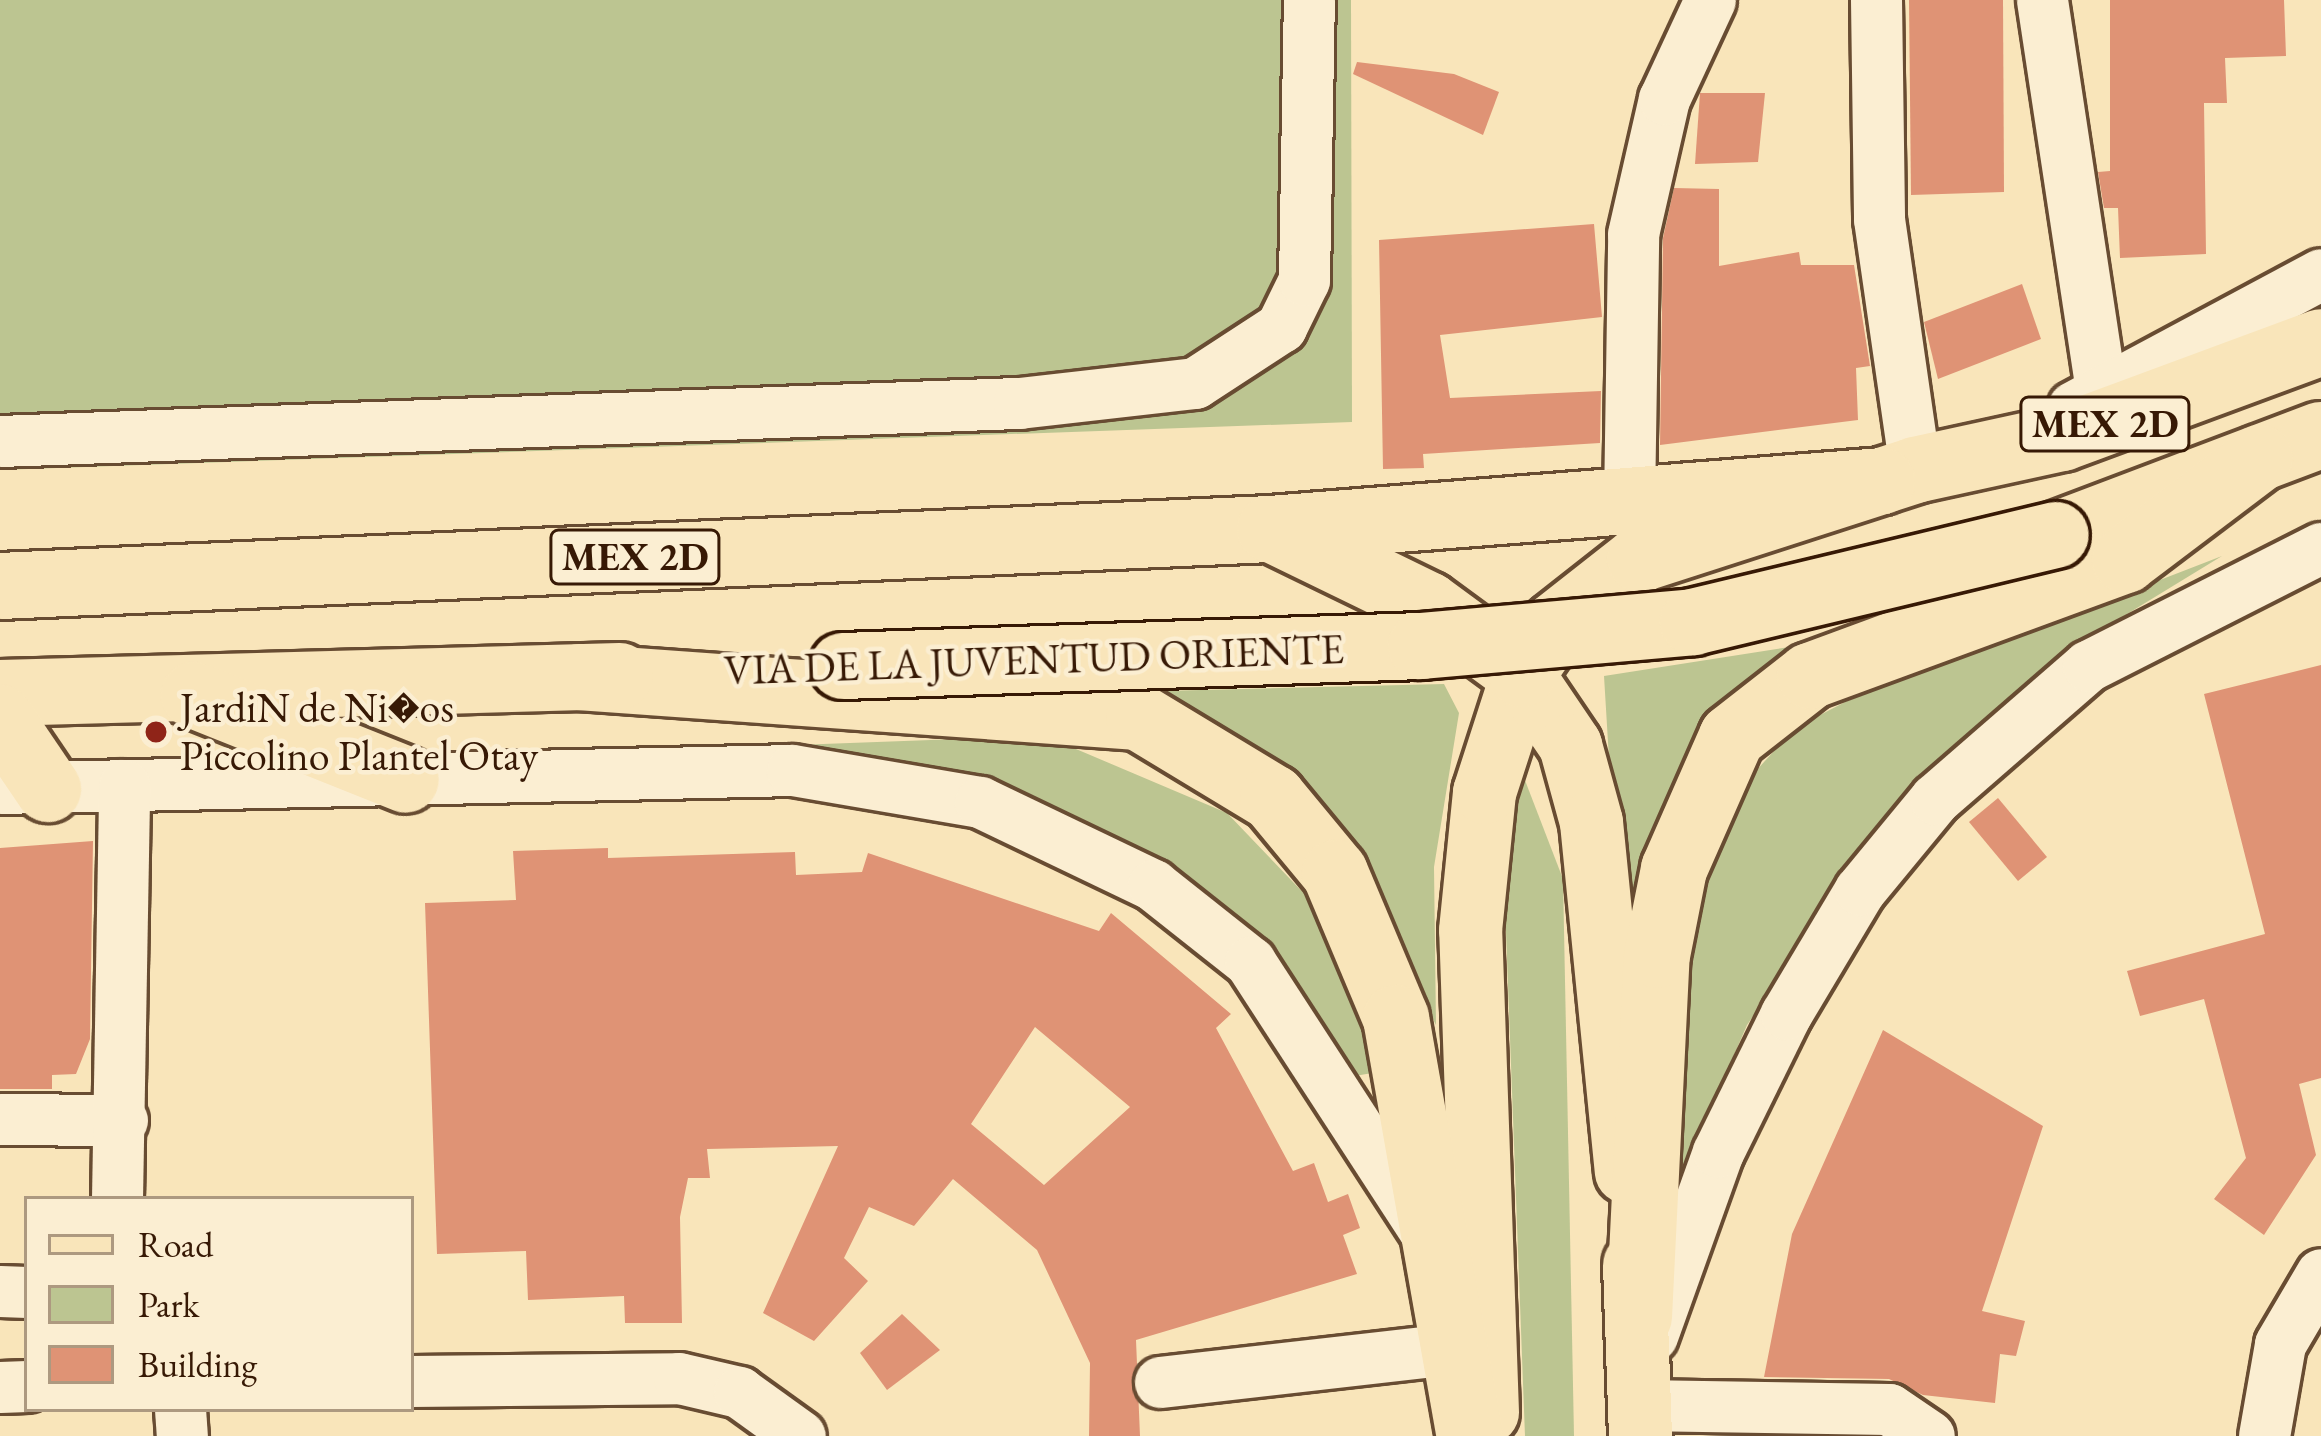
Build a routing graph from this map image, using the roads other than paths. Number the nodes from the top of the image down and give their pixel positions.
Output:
1 (1309, 0) edge
2 (1710, 0) edge
3 (1876, 0) edge
4 (2042, 0) edge
5 (2321, 274) edge
6 (2321, 342) edge
7 (2103, 407) junction
8 (2321, 435) edge
9 (0, 441) edge
10 (2260, 458) junction
11 (1898, 475) junction
12 (1629, 502) junction
13 (1270, 529) junction
14 (2321, 548) edge
15 (0, 586) edge
16 (1522, 674) junction
17 (579, 677) junction
18 (168, 685) junction
19 (0, 693) edge
20 (0, 718) edge
21 (406, 780) junction
22 (124, 785) junction
23 (24, 788) edge
24 (0, 1119) edge
25 (122, 1120) junction
26 (117, 1196) edge
27 (1432, 1243) junction
28 (2321, 1274) edge
29 (1468, 1347) junction
30 (414, 1382) edge
31 (1160, 1382) dead end
32 (1640, 1382) edge
33 (800, 1436) edge
34 (1470, 1436) edge
35 (1488, 1436) edge
36 (1930, 1436) edge
37 (2264, 1436) edge

1 - 9 street
2 - 12 street
3 - 11 street
4 - 7 street
5 - 7 street
6 - 7 highway, MEX 2D
7 - 11 highway, MEX 2D
8 - 10 highway, MEX 2D
10 - 17 highway, VIA DE LA JUVENTUD ORIENTE / MEX 2D, bridge
10 - 32 highway
11 - 12 highway, MEX 2D
11 - 16 highway
12 - 13 highway, MEX 2D
13 - 15 highway, MEX 2D
13 - 16 highway
14 - 32 street
16 - 29 main road
16 - 32 main road
17 - 18 highway, VIA DE LA JUVENTUD ORIENTE / MEX 2D
17 - 27 highway
18 - 19 highway, VIA DE LA JUVENTUD ORIENTE / MEX 2D
18 - 21 highway
20 - 23 highway
21 - 22 street
21 - 27 street
22 - 23 street
22 - 25 street
24 - 25 street
25 - 26 street
27 - 29 highway
28 - 37 street
29 - 31 street
29 - 34 highway
29 - 35 main road
30 - 33 street
32 - 36 street

